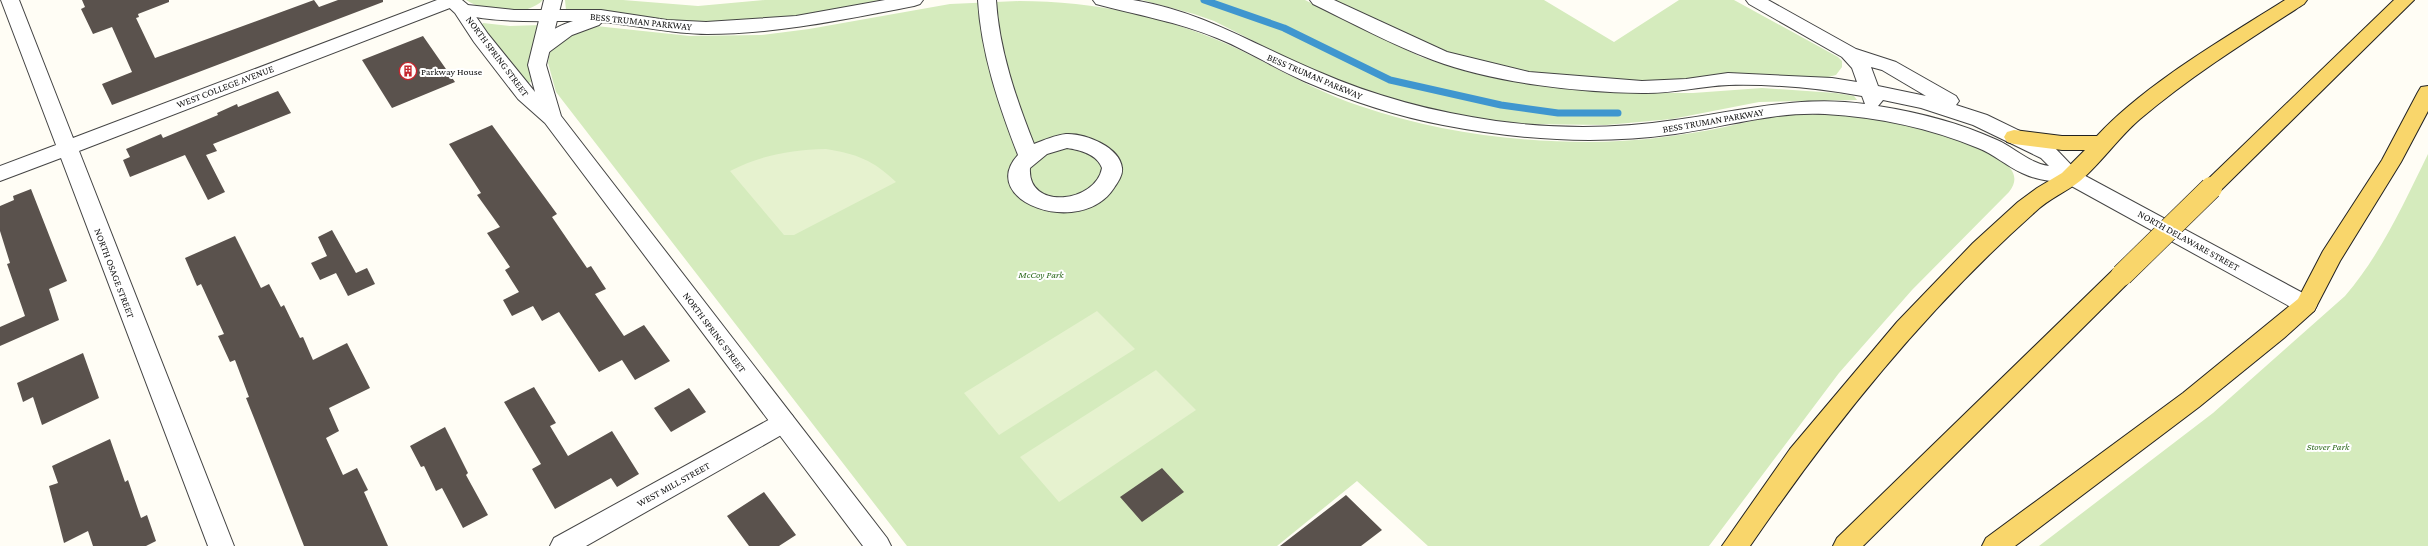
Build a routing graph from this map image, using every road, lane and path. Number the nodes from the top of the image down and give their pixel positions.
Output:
1 (10, 0) edge
2 (914, 0) edge
3 (987, 0) edge
4 (1102, 0) edge
5 (1319, 0) edge
6 (2298, 0) edge
7 (2405, 0) edge
8 (454, 3) edge
9 (1769, 3) edge
10 (552, 7) edge
11 (608, 17) junction
12 (542, 48) junction
13 (1849, 53) junction
14 (1871, 90) junction
15 (2428, 92) edge
16 (1876, 113) junction
17 (552, 118) junction
18 (1980, 120) junction
19 (2014, 137) junction
20 (2101, 143) junction
21 (66, 148) junction
22 (1029, 156) dead end
23 (0, 174) edge
24 (2071, 177) junction
25 (2306, 304) junction
26 (783, 422) junction
27 (221, 546) edge
28 (563, 546) edge
29 (878, 546) edge
30 (1735, 546) edge
31 (1846, 546) edge
32 (1994, 546) edge

1 - 21 street, NORTH OSAGE STREET
2 - 11 street, BESS TRUMAN PARKWAY
3 - 22 street
4 - 16 street, BESS TRUMAN PARKWAY
5 - 14 street
6 - 20 main road
7 - 31 main road, bridge
8 - 10 street, BESS TRUMAN PARKWAY
8 - 17 street, NORTH SPRING STREET
8 - 21 street, WEST COLLEGE AVENUE
9 - 13 street
10 - 11 street, BESS TRUMAN PARKWAY
10 - 12 street, NORTH SPRING STREET
11 - 12 street
12 - 17 street, NORTH SPRING STREET
13 - 14 street
13 - 18 street
14 - 16 street
14 - 18 street
15 - 25 main road
16 - 24 street, BESS TRUMAN PARKWAY
17 - 26 street, NORTH SPRING STREET
18 - 19 street
19 - 20 main road
19 - 24 street
20 - 24 main road
21 - 23 street, WEST COLLEGE AVENUE
21 - 27 street, NORTH OSAGE STREET
24 - 25 street, NORTH DELAWARE STREET
24 - 30 main road
25 - 32 main road
26 - 28 street, WEST MILL STREET
26 - 29 street, NORTH SPRING STREET

